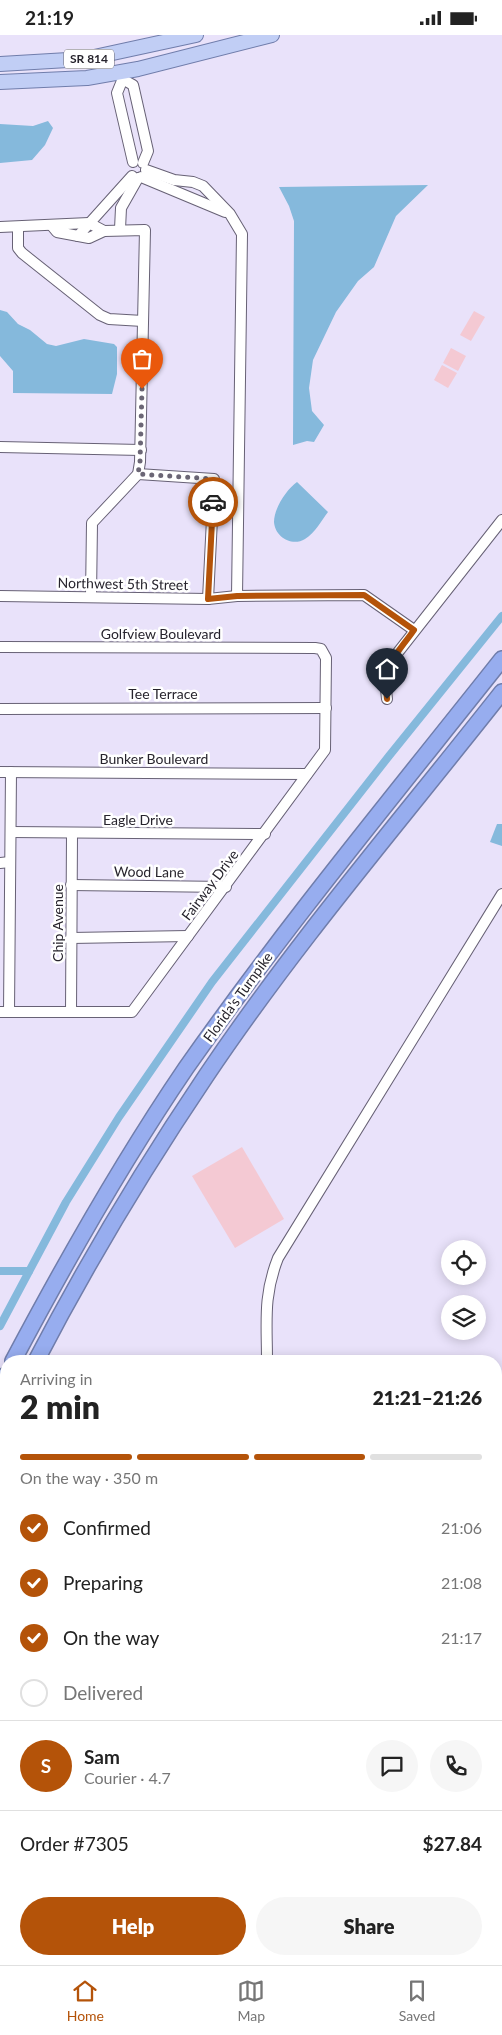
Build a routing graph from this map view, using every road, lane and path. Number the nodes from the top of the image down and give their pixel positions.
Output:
1 (196, 35) edge
2 (272, 35) edge
3 (176, 40) junction
4 (0, 64) edge
5 (125, 75) junction
6 (0, 82) edge
7 (137, 171) junction
8 (226, 212) junction
9 (90, 223) junction
10 (52, 226) junction
11 (0, 227) edge
12 (18, 227) junction
13 (120, 229) junction
14 (104, 231) junction
15 (78, 236) junction
16 (143, 321) junction
17 (0, 447) edge
18 (141, 451) junction
19 (138, 474) junction
20 (502, 519) edge
21 (0, 596) edge
22 (91, 596) junction
23 (237, 596) junction
24 (208, 599) junction
25 (414, 630) junction
26 (0, 647) edge
27 (322, 649) joint
28 (502, 659) edge
29 (502, 693) edge
30 (387, 699) dead end
31 (326, 708) junction
32 (0, 709) edge
33 (0, 772) edge
34 (11, 772) junction
35 (307, 774) junction
36 (11, 833) junction
37 (72, 833) junction
38 (265, 834) junction
39 (5, 862) edge
40 (71, 885) junction
41 (226, 887) junction
42 (502, 894) edge
43 (188, 936) junction
44 (71, 938) junction
45 (5, 1012) edge
46 (71, 1012) junction
47 (16, 1355) edge
48 (39, 1355) edge
49 (267, 1355) edge

1 - 3 main road, SR 814
2 - 5 main road, SR 814
3 - 4 main road, SR 814
3 - 5 main road
5 - 6 main road, SR 814
5 - 7 street
5 - 7 street
7 - 8 street
7 - 8 street
7 - 9 street
7 - 13 street
8 - 23 street
9 - 10 street
9 - 14 street
9 - 15 street
10 - 12 street
10 - 15 street
11 - 12 street
12 - 16 street
13 - 14 street
13 - 16 street
14 - 15 street
16 - 18 street
17 - 18 street
18 - 19 street
19 - 22 street
19 - 24 street
20 - 25 street
21 - 22 street, Northwest 5th Street
22 - 24 street, Northwest 5th Street
23 - 24 street, Northwest 5th Street
23 - 25 street, Northwest 5th Street
25 - 30 street
26 - 27 street, Golfview Boulevard
27 - 31 street, Fairway Drive
28 - 47 highway, Florida's Turnpike
29 - 48 highway, Florida's Turnpike
31 - 32 street, Tee Terrace
31 - 35 street, Fairway Drive
33 - 34 street, Bunker Boulevard
34 - 35 street, Bunker Boulevard
34 - 36 street
35 - 38 street, Fairway Drive
36 - 37 street, Eagle Drive
36 - 39 street
37 - 38 street, Eagle Drive
37 - 40 street, Chip Avenue
38 - 41 street, Fairway Drive
39 - 45 street
40 - 41 street, Wood Lane
40 - 44 street, Chip Avenue
41 - 43 street, Fairway Drive
42 - 49 street
43 - 44 street
43 - 46 street, Fairway Drive
44 - 46 street, Chip Avenue
45 - 46 street, Fairway Drive

